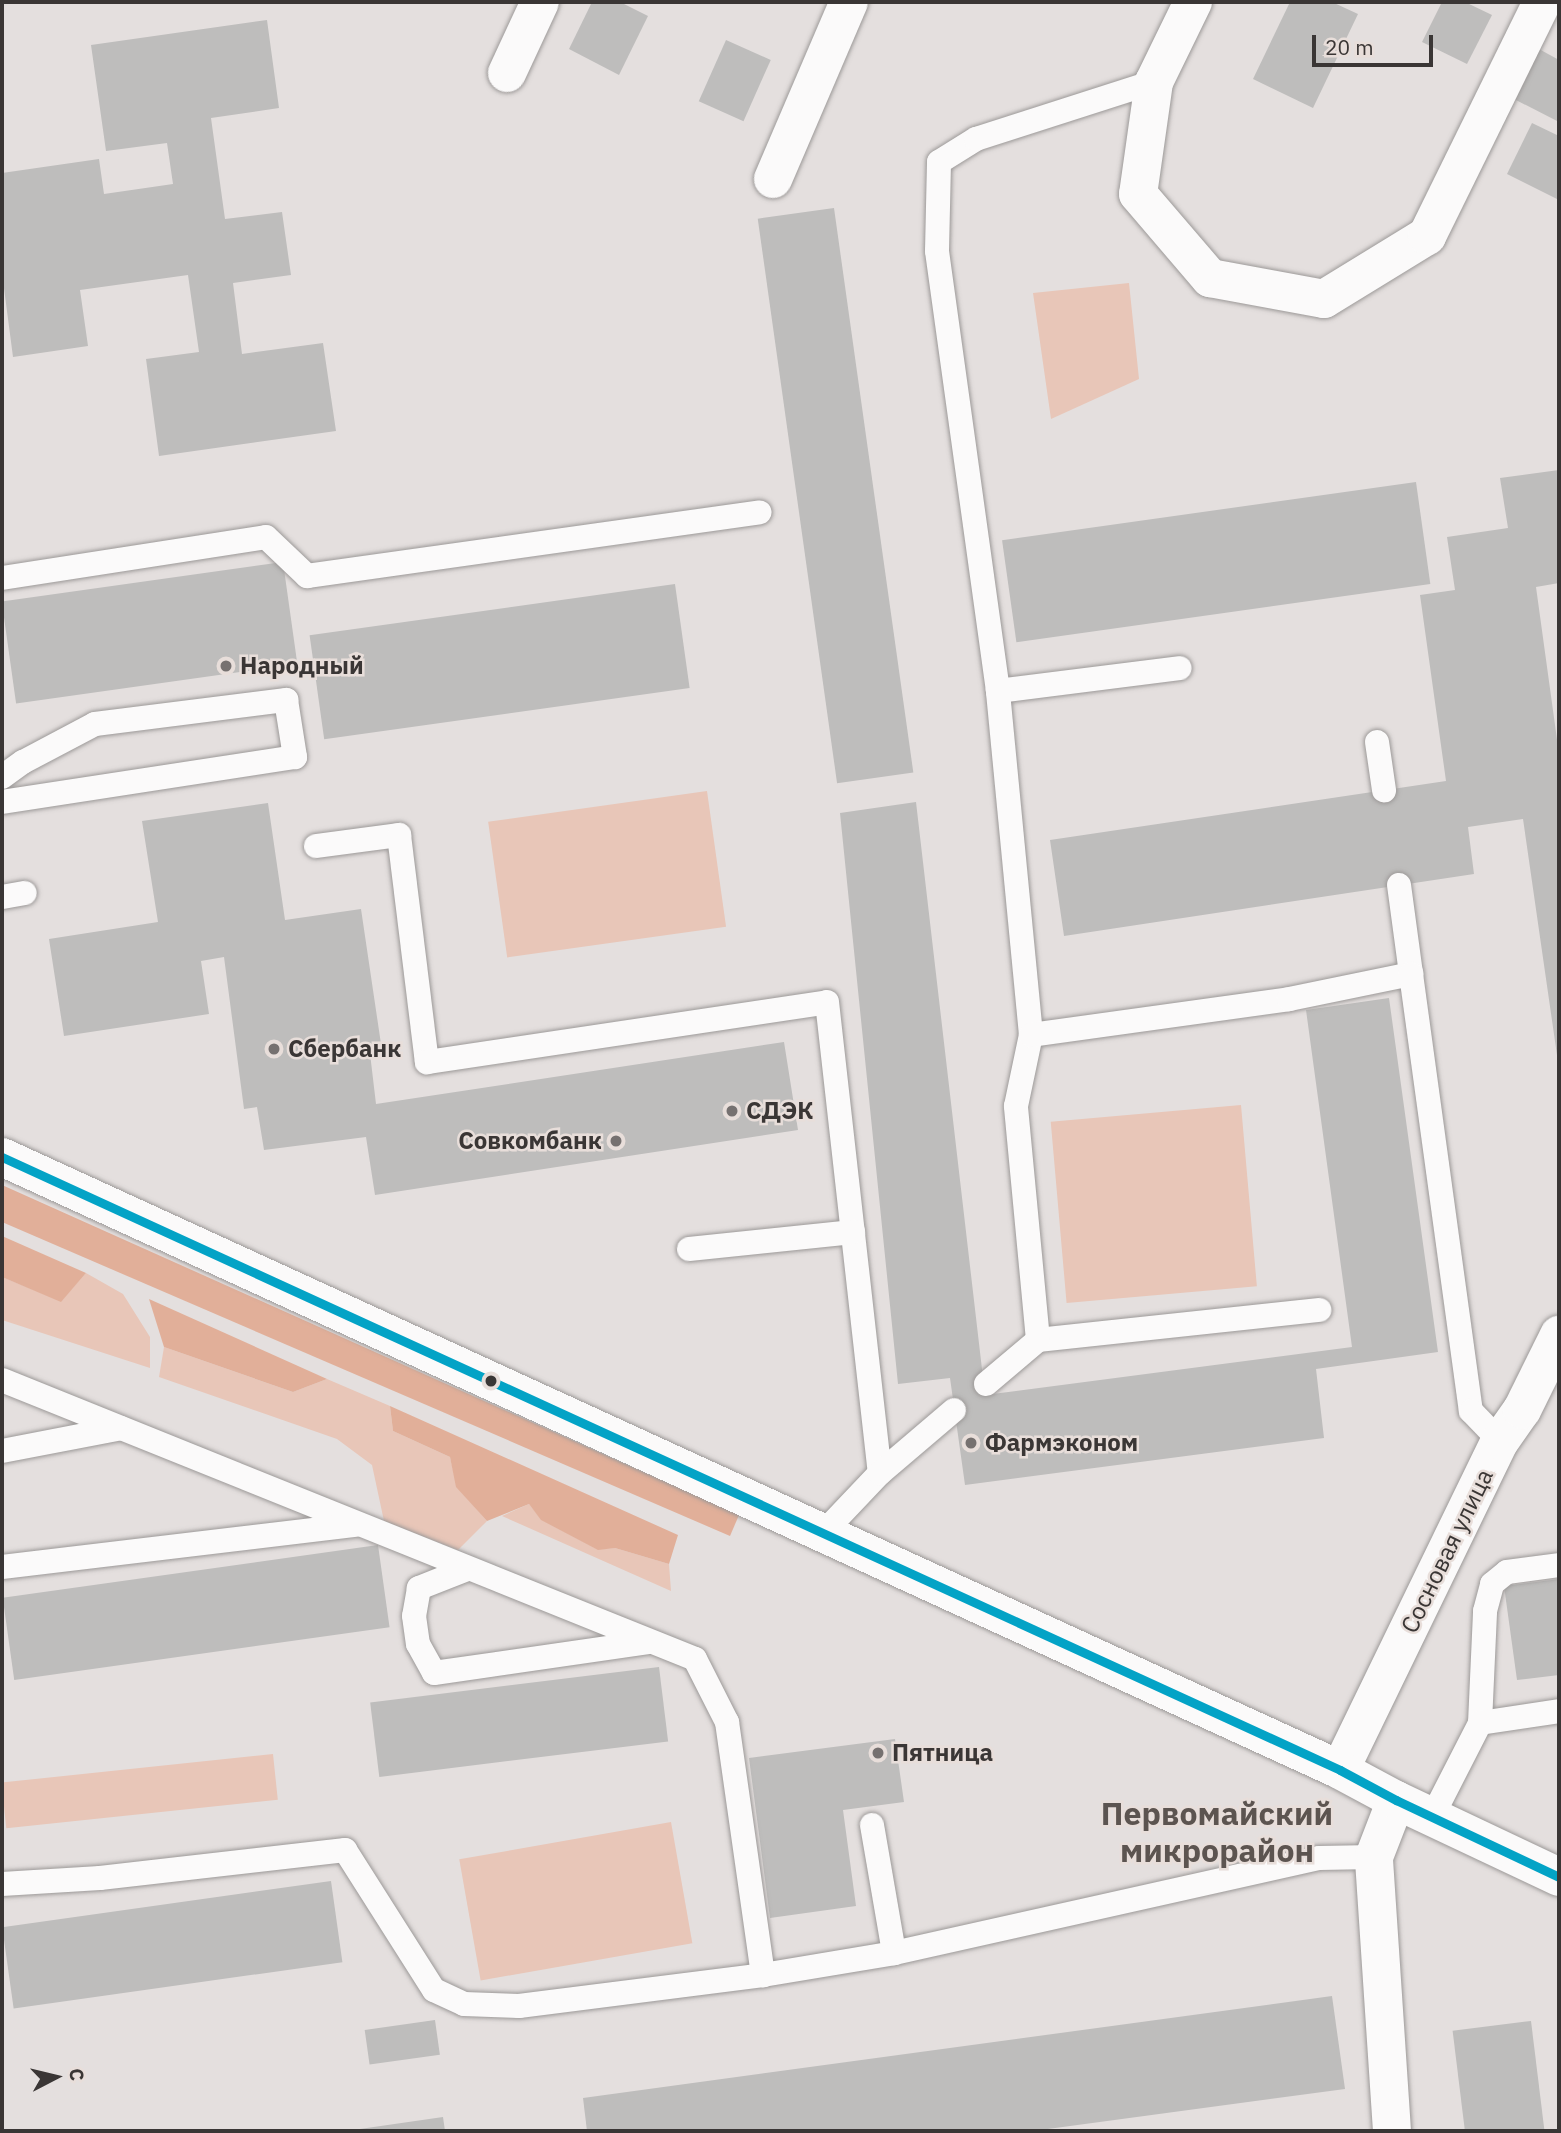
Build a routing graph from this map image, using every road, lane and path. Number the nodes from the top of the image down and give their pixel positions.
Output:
1 (540, 2) edge
2 (849, 2) edge
3 (1192, 2) edge
4 (1542, 2) edge
5 (507, 73) dead end
6 (1154, 82) junction
7 (773, 178) dead end
8 (760, 512) dead end
9 (2, 578) edge
10 (1180, 668) dead end
11 (998, 691) junction
12 (1377, 742) dead end
13 (2, 777) edge
14 (1384, 790) dead end
15 (2, 802) edge
16 (316, 846) dead end
17 (1399, 885) dead end
18 (1412, 974) junction
19 (1031, 1035) junction
20 (2, 1157) edge
21 (853, 1232) junction
22 (690, 1250) dead end
23 (1319, 1310) dead end
24 (1559, 1335) edge
25 (1038, 1339) junction
26 (2, 1380) edge
27 (986, 1384) dead end
28 (954, 1410) dead end
29 (121, 1428) junction
30 (1500, 1441) junction
31 (2, 1451) edge
32 (880, 1473) junction
33 (360, 1524) junction
34 (823, 1533) junction
35 (1559, 1565) edge
36 (2, 1567) edge
37 (467, 1569) junction
38 (651, 1642) junction
39 (1559, 1711) edge
40 (1480, 1723) junction
41 (1340, 1770) junction
42 (1396, 1800) junction
43 (1432, 1817) junction
44 (872, 1825) dead end
45 (1374, 1857) junction
46 (1559, 1877) edge
47 (2, 1884) edge
48 (894, 1953) junction
49 (763, 1975) junction
50 (1392, 2131) edge

1 - 5 street
2 - 7 street
3 - 6 street
4 - 6 street
6 - 11 lane
8 - 9 lane
10 - 11 lane
11 - 19 lane
12 - 14 lane
13 - 15 lane
16 - 21 lane
17 - 18 lane
18 - 19 lane
18 - 30 lane
19 - 25 lane
20 - 34 street
21 - 22 lane
21 - 32 lane
23 - 25 lane
24 - 30 street, Сосновая улица
25 - 27 lane
26 - 29 lane
28 - 32 lane
29 - 31 lane
29 - 33 lane
30 - 41 street, Сосновая улица
32 - 34 lane
33 - 36 lane
33 - 37 lane
34 - 41 street
35 - 40 lane
37 - 38 lane
37 - 38 lane
38 - 49 lane
39 - 40 lane
40 - 43 lane
41 - 42 street
42 - 43 street
42 - 45 street
43 - 46 street
44 - 48 lane
45 - 48 lane
45 - 50 street
47 - 49 lane
48 - 49 lane

